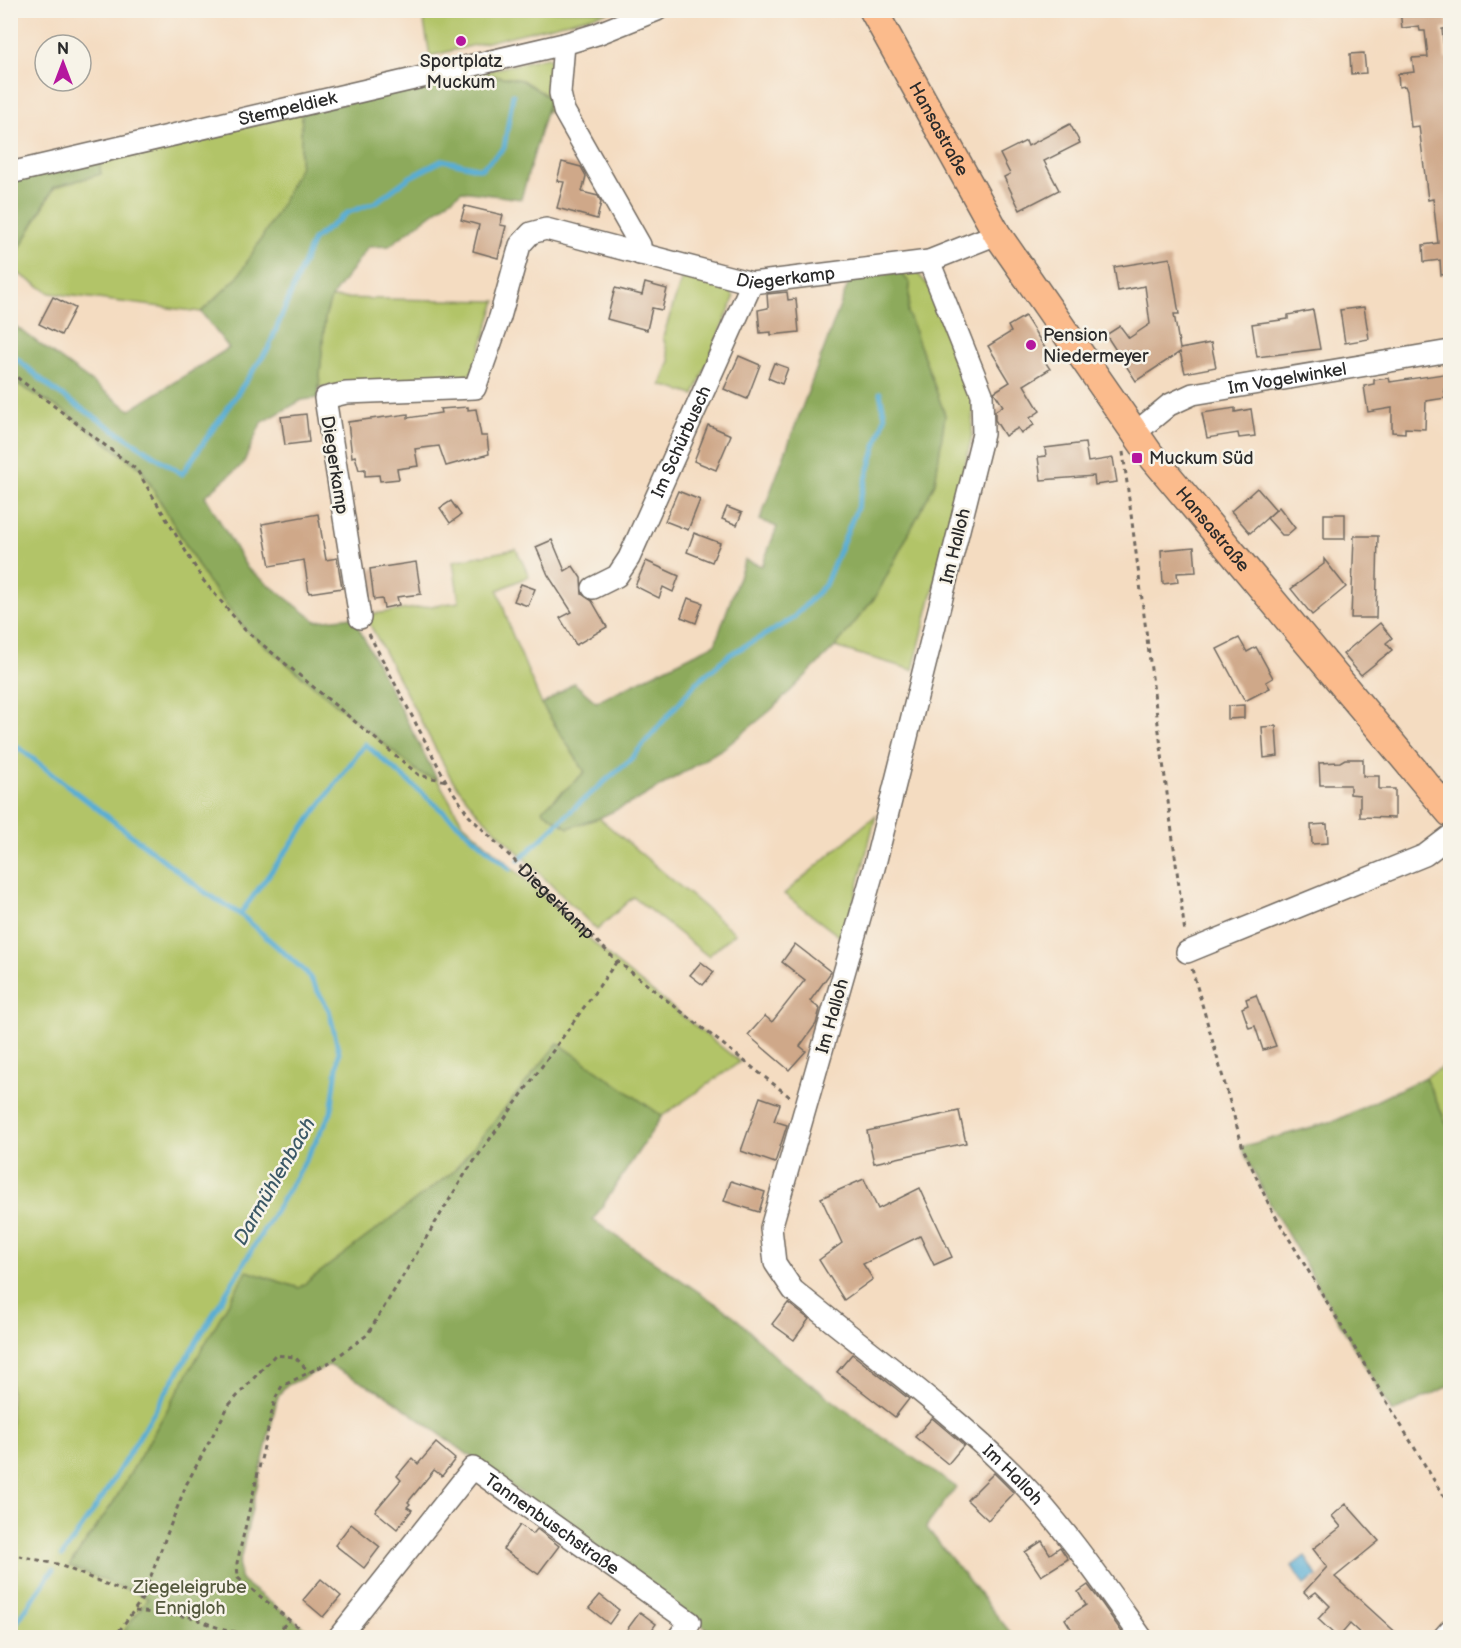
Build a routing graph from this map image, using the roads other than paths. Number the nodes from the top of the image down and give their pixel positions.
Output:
1 (657, 10) edge
2 (873, 10) edge
3 (564, 44) junction
4 (10, 173) edge
5 (997, 234) junction
6 (640, 254) junction
7 (929, 261) junction
8 (752, 283) junction
9 (1450, 351) edge
10 (1135, 433) junction
11 (593, 588) dead end
12 (360, 618) road end
13 (1450, 813) edge
14 (1450, 836) edge
15 (1187, 952) dead end
16 (684, 1630) edge
17 (1450, 1630) edge
18 (338, 1638) edge
19 (1142, 1638) edge
20 (1443, 1638) edge

1 - 3 street, Stempeldiek
2 - 5 main road, Hansastraße
3 - 4 street, Stempeldiek
3 - 6 street
5 - 7 street, Diegerkamp
5 - 10 main road, Hansastraße
6 - 8 street, Diegerkamp
6 - 12 street, Diegerkamp
7 - 8 street, Diegerkamp
7 - 19 street, Im Halloh
8 - 11 street, Im Schürbusch
9 - 10 street, Im Vogelwinkel
10 - 13 main road, Hansastraße
14 - 15 street
16 - 18 street, Tannenbuschstraße
17 - 20 street

